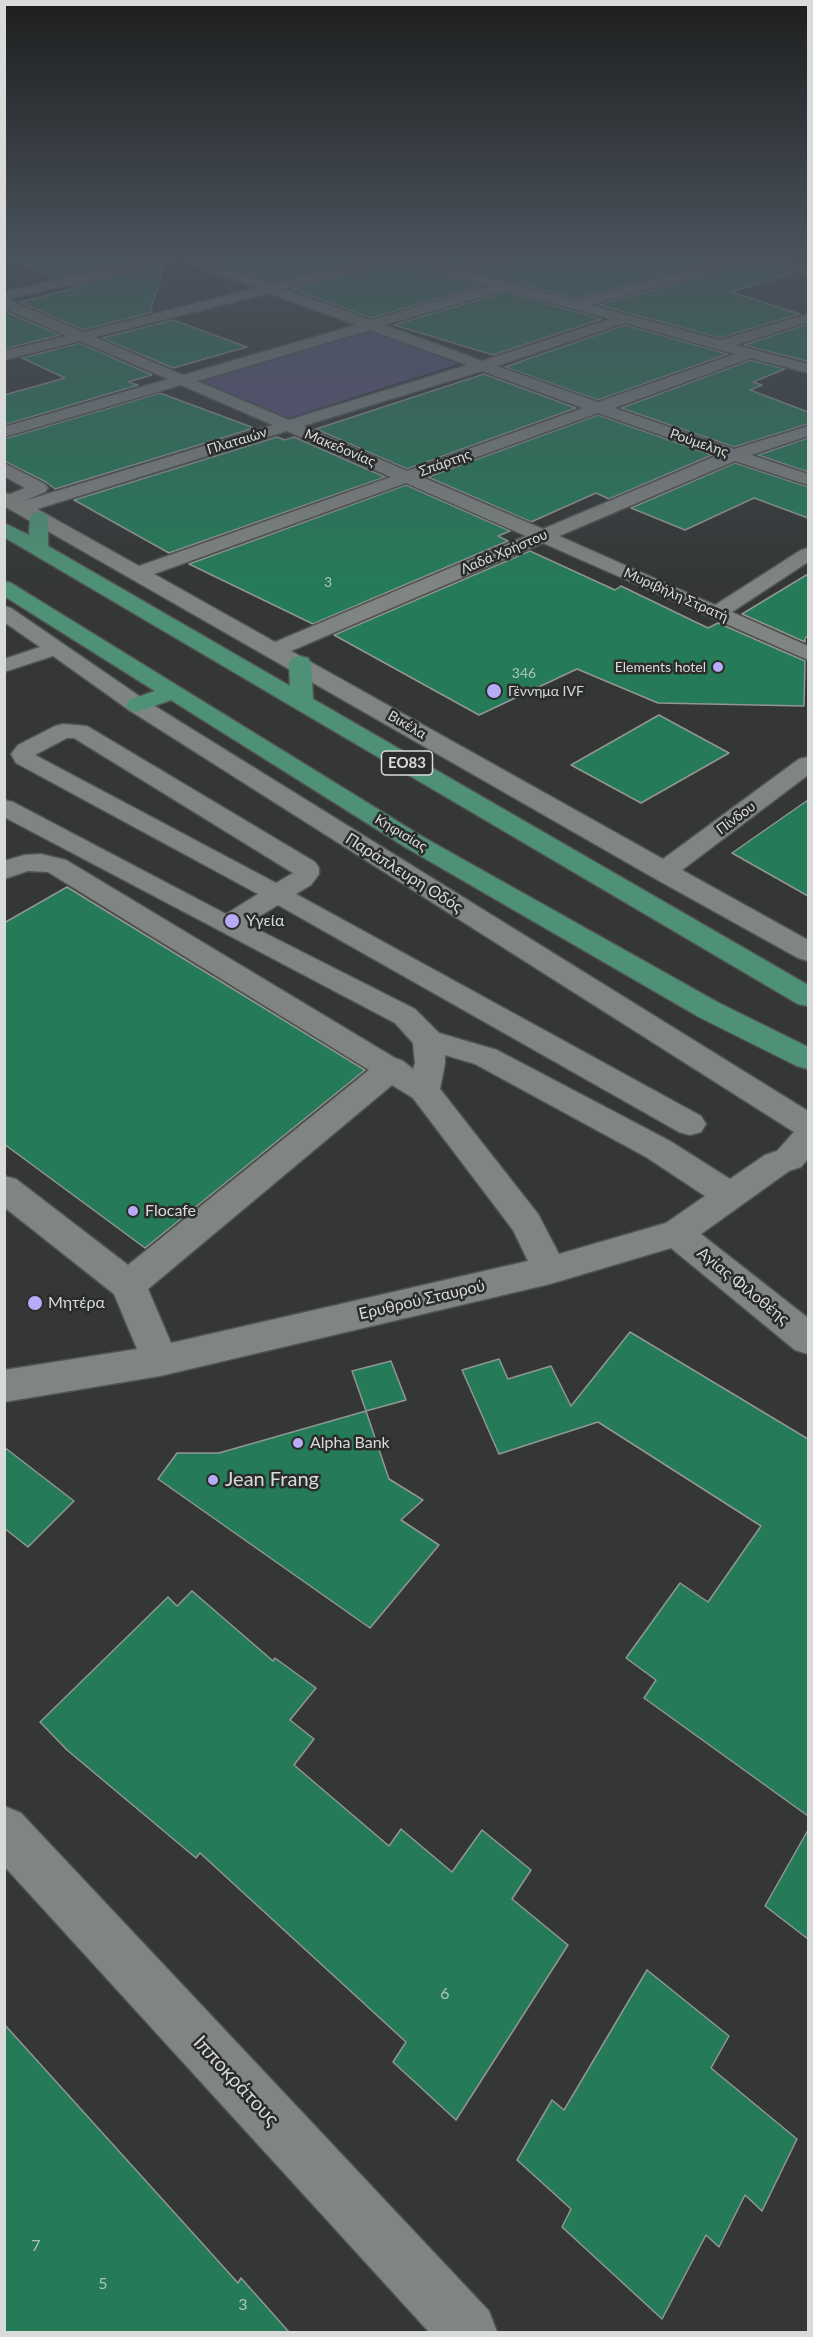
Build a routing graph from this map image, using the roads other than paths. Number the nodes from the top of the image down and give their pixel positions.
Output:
1 (150, 366) edge
2 (235, 366) edge
3 (481, 366) joint
4 (715, 366) edge
5 (184, 381) junction
6 (598, 408) junction
7 (288, 426) junction
8 (808, 431) edge
9 (4, 432) edge
10 (733, 455) junction
11 (4, 468) edge
12 (407, 477) junction
13 (808, 480) edge
14 (19, 506) edge
15 (4, 529) edge
16 (543, 536) junction
17 (38, 549) junction
18 (808, 554) edge
19 (139, 573) junction
20 (4, 587) edge
21 (717, 613) junction
22 (8, 616) edge
23 (57, 648) junction
24 (274, 650) junction
25 (808, 654) edge
26 (300, 663) junction
27 (4, 666) edge
28 (174, 692) junction
29 (302, 702) junction
30 (137, 705) junction
31 (808, 764) edge
32 (4, 807) edge
33 (4, 871) edge
34 (663, 872) junction
35 (277, 894) junction
36 (227, 925) junction
37 (808, 952) edge
38 (808, 997) edge
39 (428, 1040) junction
40 (808, 1059) edge
41 (392, 1068) junction
42 (424, 1090) junction
43 (690, 1124) dead end
44 (808, 1126) edge
45 (808, 1138) edge
46 (4, 1188) edge
47 (730, 1196) junction
48 (677, 1233) junction
49 (550, 1270) junction
50 (128, 1285) junction
51 (808, 1340) edge
52 (160, 1361) junction
53 (4, 1386) edge
54 (4, 1830) edge
55 (468, 2332) edge

1 - 5 street, Μακεδονίας
2 - 5 street
3 - 6 street, Ρούμελης
3 - 7 street, Πλαταιών
4 - 6 street, Σπάρτης
5 - 7 street, Μακεδονίας
5 - 9 street
6 - 10 street, Ρούμελης
6 - 12 street, Σπάρτης
7 - 12 street, Μακεδονίας
7 - 14 street, Πλαταιών
8 - 10 street, Λαδά Χρήστου
10 - 13 street, Ρούμελης
10 - 16 street, Λαδά Χρήστου
11 - 14 street
12 - 16 street, Μακεδονίας
12 - 19 street, Σπάρτης
14 - 17 main road
14 - 19 street, Βικέλα
15 - 17 main road, ΕΟ83
16 - 21 street, Μυριβήλη Στρατή
16 - 24 street, Λαδά Χρήστου
17 - 29 main road, ΕΟ83
18 - 21 street
19 - 24 street, Βικέλα
20 - 28 main road, Κηφισίας
21 - 25 street, Μυριβήλη Στρατή
22 - 23 street, Παράπλευρη Οδός
23 - 27 street
23 - 30 street, Παράπλευρη Οδός
24 - 26 street, Βικέλα
26 - 29 main road
26 - 34 street, Βικέλα
28 - 30 main road
28 - 40 main road, Κηφισίας
29 - 38 main road, ΕΟ83
30 - 44 street, Παράπλευρη Οδός
31 - 34 street, Πίνδου
32 - 36 street
33 - 41 street
34 - 37 street, Βικέλα
35 - 35 street
35 - 36 street
35 - 43 street
36 - 39 street
39 - 42 street
39 - 47 street
41 - 42 street
41 - 50 street
42 - 49 street
45 - 47 street, Ερυθρού Σταυρού
46 - 50 street
47 - 48 street, Ερυθρού Σταυρού
48 - 49 street, Ερυθρού Σταυρού
48 - 51 street, Αγίας Φιλοθέης
49 - 52 street, Ερυθρού Σταυρού
50 - 52 street
52 - 53 street, Ερυθρού Σταυρού
54 - 55 street, Ιπποκράτους

